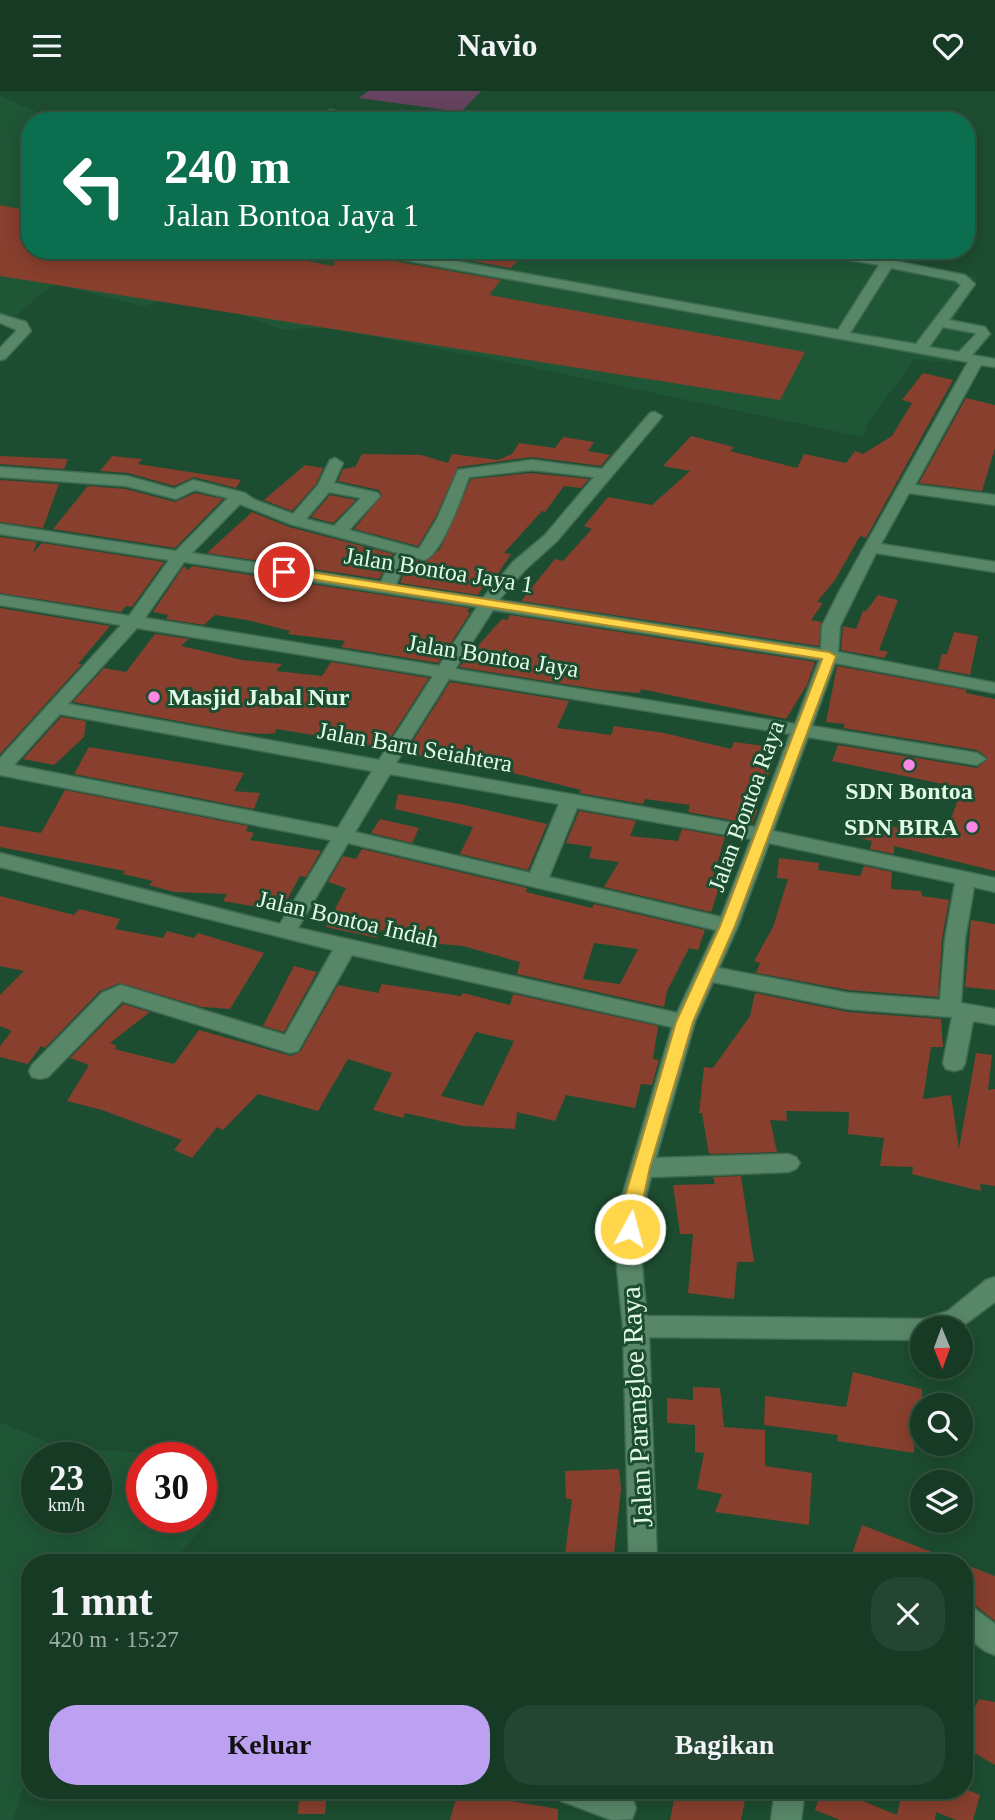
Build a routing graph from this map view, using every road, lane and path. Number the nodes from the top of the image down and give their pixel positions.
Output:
1 (420, 259) edge
2 (865, 259) edge
3 (887, 263) junction
4 (0, 318) edge
5 (940, 321) junction
6 (842, 335) junction
7 (919, 350) junction
8 (0, 356) edge
9 (977, 361) edge
10 (656, 416) dead end
11 (335, 463) dead end
12 (0, 472) edge
13 (606, 474) junction
14 (325, 486) junction
15 (904, 488) junction
16 (239, 496) junction
17 (995, 500) edge
18 (296, 521) junction
19 (0, 529) edge
20 (338, 532) junction
21 (872, 548) junction
22 (411, 551) junction
23 (180, 556) junction
24 (995, 567) edge
25 (387, 587) junction
26 (0, 600) edge
27 (489, 603) junction
28 (134, 621) junction
29 (829, 656) junction
30 (445, 672) junction
31 (995, 688) edge
32 (58, 708) junction
33 (799, 732) junction
34 (977, 759) dead end
35 (384, 767) junction
36 (0, 768) edge
37 (570, 800) junction
38 (763, 835) junction
39 (344, 836) junction
40 (0, 860) edge
41 (965, 878) junction
42 (537, 881) junction
43 (995, 885) edge
44 (727, 926) junction
45 (286, 931) junction
46 (346, 946) junction
47 (705, 973) junction
48 (957, 1010) junction
49 (995, 1017) edge
50 (684, 1022) junction
51 (954, 1063) dead end
52 (40, 1071) dead end
53 (788, 1163) dead end
54 (641, 1167) junction
55 (630, 1210) joint
56 (995, 1287) edge
57 (963, 1316) edge
58 (636, 1326) junction
59 (910, 1329) edge
60 (643, 1554) edge
61 (973, 1624) edge
62 (995, 1641) edge
63 (600, 1799) edge
64 (789, 1799) edge
65 (621, 1806) edge
66 (786, 1820) edge

1 - 6 street
2 - 3 street
3 - 5 street
3 - 6 street
4 - 8 street
5 - 7 street
5 - 9 street, Jalan Bontoa Raya
6 - 7 street
7 - 9 street
9 - 15 street, Jalan Bontoa Raya
10 - 13 street
11 - 14 street
12 - 16 street
13 - 22 street
13 - 27 street
14 - 18 street
14 - 20 street
15 - 17 street
15 - 21 street, Jalan Bontoa Raya
16 - 18 street
16 - 23 street
18 - 20 street
19 - 23 street, Jalan Bontoa Jaya 1
20 - 22 street
21 - 24 street
21 - 29 street, Jalan Bontoa Raya
22 - 25 street
23 - 25 street, Jalan Bontoa Jaya 1
23 - 28 street
25 - 27 street, Jalan Bontoa Jaya 1
26 - 28 street, Jalan Bontoa Jaya
27 - 29 street, Jalan Bontoa Jaya 1
27 - 30 street
28 - 30 street, Jalan Bontoa Jaya
28 - 32 street
29 - 31 street, Jalan Bontoa Jaya 1
29 - 33 street, Jalan Bontoa Raya
30 - 33 street, Jalan Bontoa Jaya
30 - 35 street
32 - 35 street, Jalan Baru Seiahtera
32 - 36 street
33 - 34 street, Jalan Bontoa Jaya
33 - 38 street, Jalan Bontoa Raya
35 - 37 street, Jalan Baru Seiahtera
35 - 39 street
36 - 39 street
37 - 38 street, Jalan Baru Seiahtera
37 - 42 street
38 - 41 street, Jalan Baru Seiahtera
38 - 44 street, Jalan Bontoa Raya
39 - 42 street
39 - 45 street
40 - 45 street, Jalan Bontoa Indah
41 - 43 street, Jalan Baru Seiahtera
41 - 48 street
42 - 44 street
44 - 47 street, Jalan Bontoa Raya
45 - 46 street, Jalan Bontoa Indah
46 - 50 street, Jalan Bontoa Indah
46 - 52 street
47 - 48 street
47 - 50 street, Jalan Bontoa Raya
48 - 49 street
48 - 51 street
50 - 54 street, Jalan Bontoa Raya
53 - 54 street
54 - 55 street, Jalan Bontoa Raya
55 - 58 street, Jalan Parangloe Raya
56 - 57 street
58 - 59 street
58 - 60 street, Jalan Parangloe Raya
61 - 62 street
63 - 65 street
64 - 66 street

